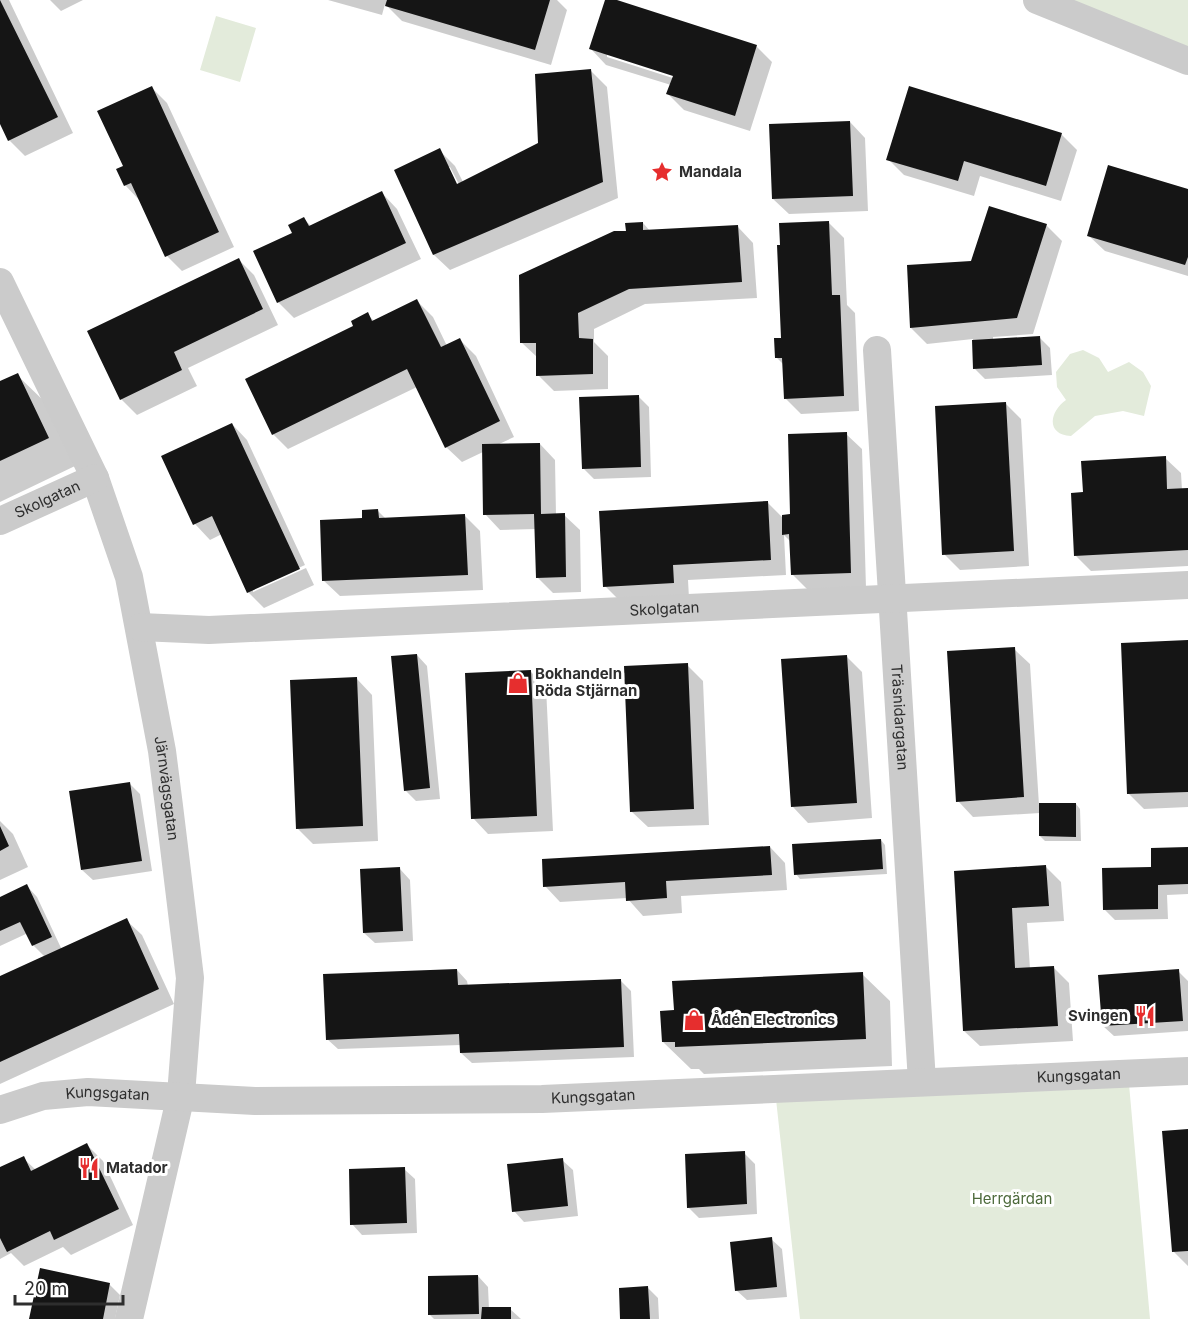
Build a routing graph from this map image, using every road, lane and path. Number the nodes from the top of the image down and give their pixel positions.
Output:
1 (1037, 0) edge
2 (1188, 61) edge
3 (0, 282) edge
4 (877, 350) dead end
5 (95, 478) junction
6 (0, 521) edge
7 (1188, 585) edge
8 (893, 599) junction
9 (140, 627) junction
10 (1188, 1071) edge
11 (922, 1082) junction
12 (181, 1095) junction
13 (0, 1110) edge
14 (129, 1319) edge

1 - 2 street
3 - 5 street, Järnvägsgatan
4 - 8 street, Träsnidargatan
5 - 6 street, Skolgatan
5 - 9 street, Järnvägsgatan
7 - 8 street, Skolgatan
8 - 9 street, Skolgatan
8 - 11 street, Träsnidargatan
9 - 12 street, Järnvägsgatan
10 - 11 street, Kungsgatan
11 - 12 street, Kungsgatan
12 - 13 street, Kungsgatan
12 - 14 street, Järnvägsgatan

